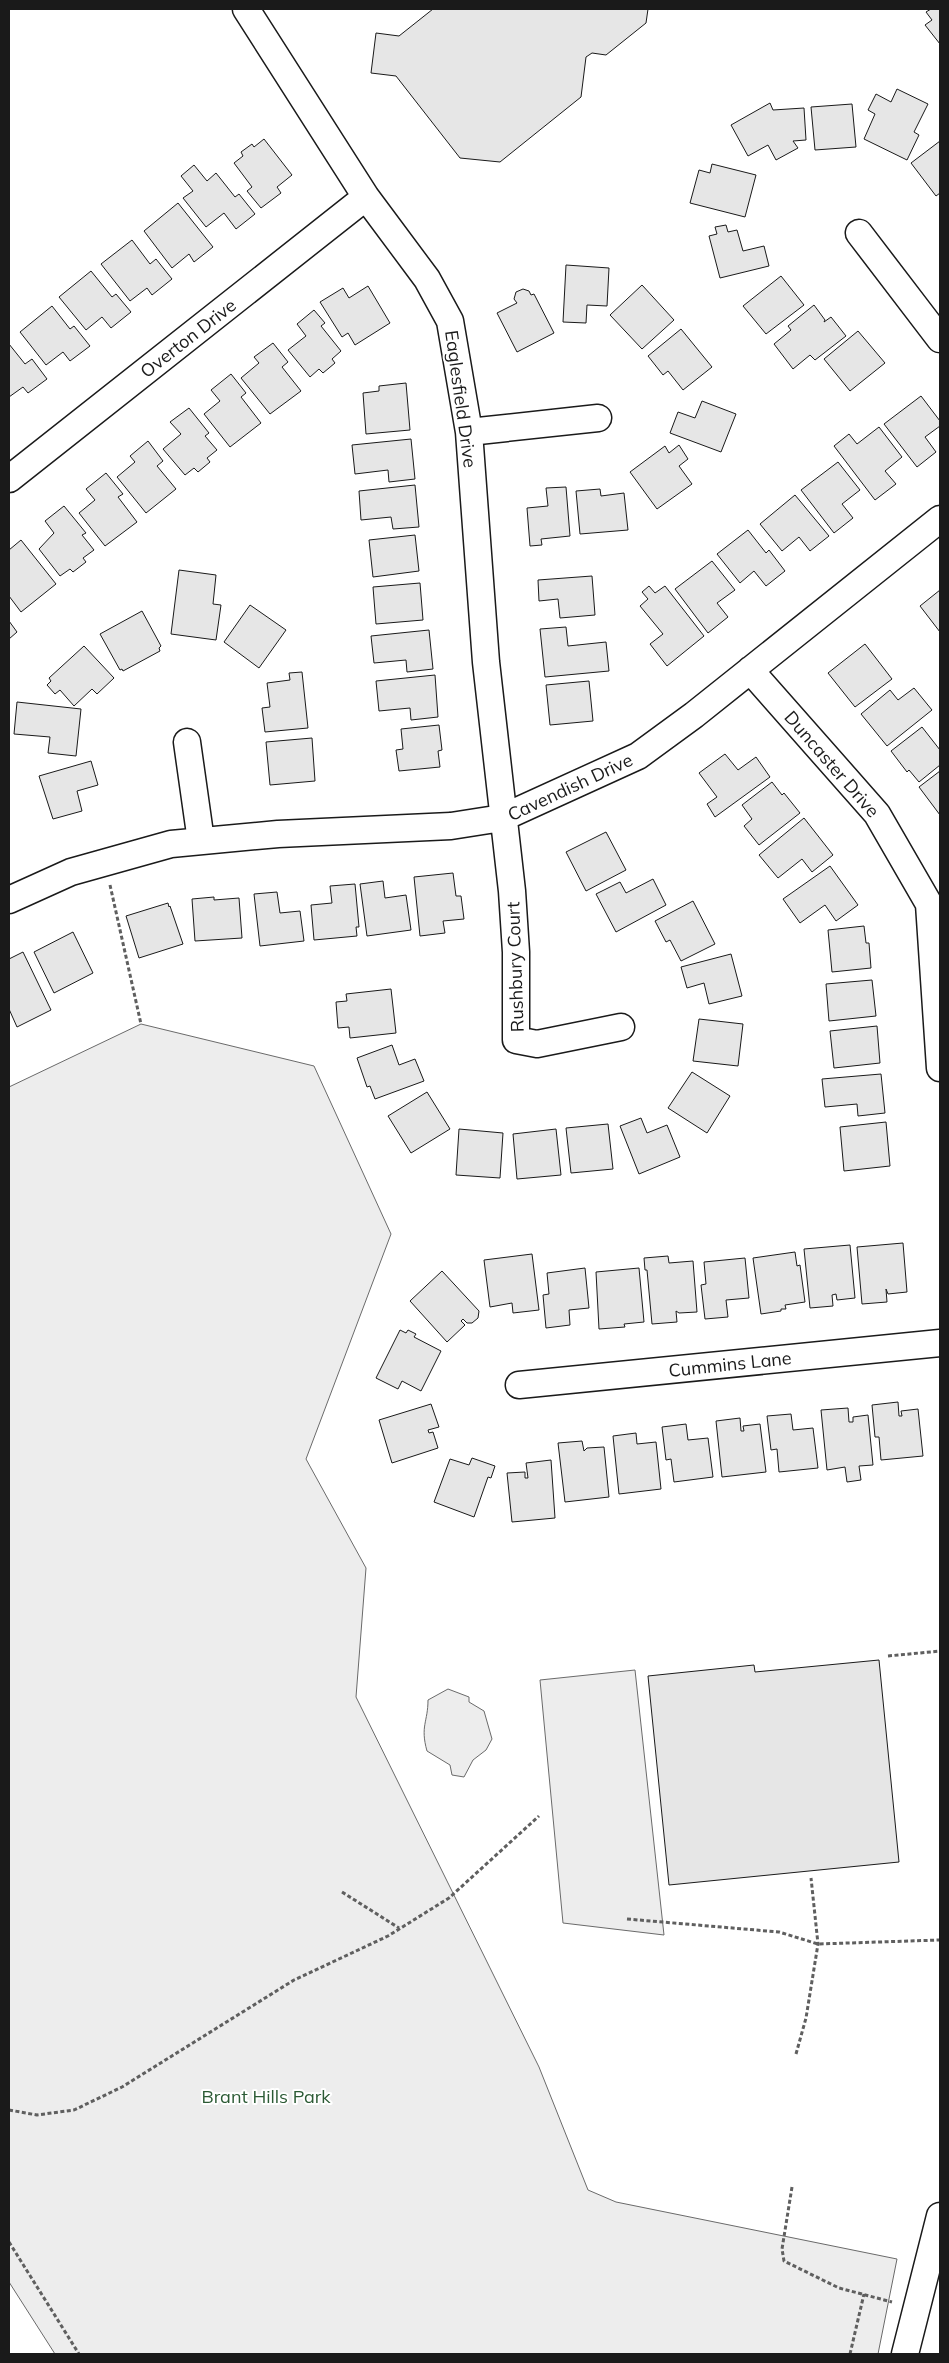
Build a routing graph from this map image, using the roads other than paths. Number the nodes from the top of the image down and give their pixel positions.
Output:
1 (246, 9) edge
2 (366, 197) junction
3 (859, 233) dead end
4 (940, 339) edge
5 (598, 418) dead end
6 (469, 432) junction
7 (9, 479) edge
8 (940, 519) edge
9 (750, 670) junction
10 (186, 742) dead end
11 (502, 818) junction
12 (201, 841) junction
13 (9, 900) edge
14 (620, 1028) dead end
15 (940, 1068) edge
16 (940, 1343) edge
17 (519, 1385) dead end
18 (940, 2217) edge
19 (905, 2354) edge

1 - 2 street, Eaglesfield Drive
2 - 6 street, Eaglesfield Drive
2 - 7 street, Overton Drive
3 - 4 street
5 - 6 street
6 - 11 street, Eaglesfield Drive
8 - 9 street, Cavendish Drive
9 - 11 street, Cavendish Drive
9 - 15 street, Duncaster Drive
10 - 12 street
11 - 12 street, Cavendish Drive
11 - 14 street, Rushbury Court
12 - 13 street, Cavendish Drive
16 - 17 street, Cummins Lane
18 - 19 street

